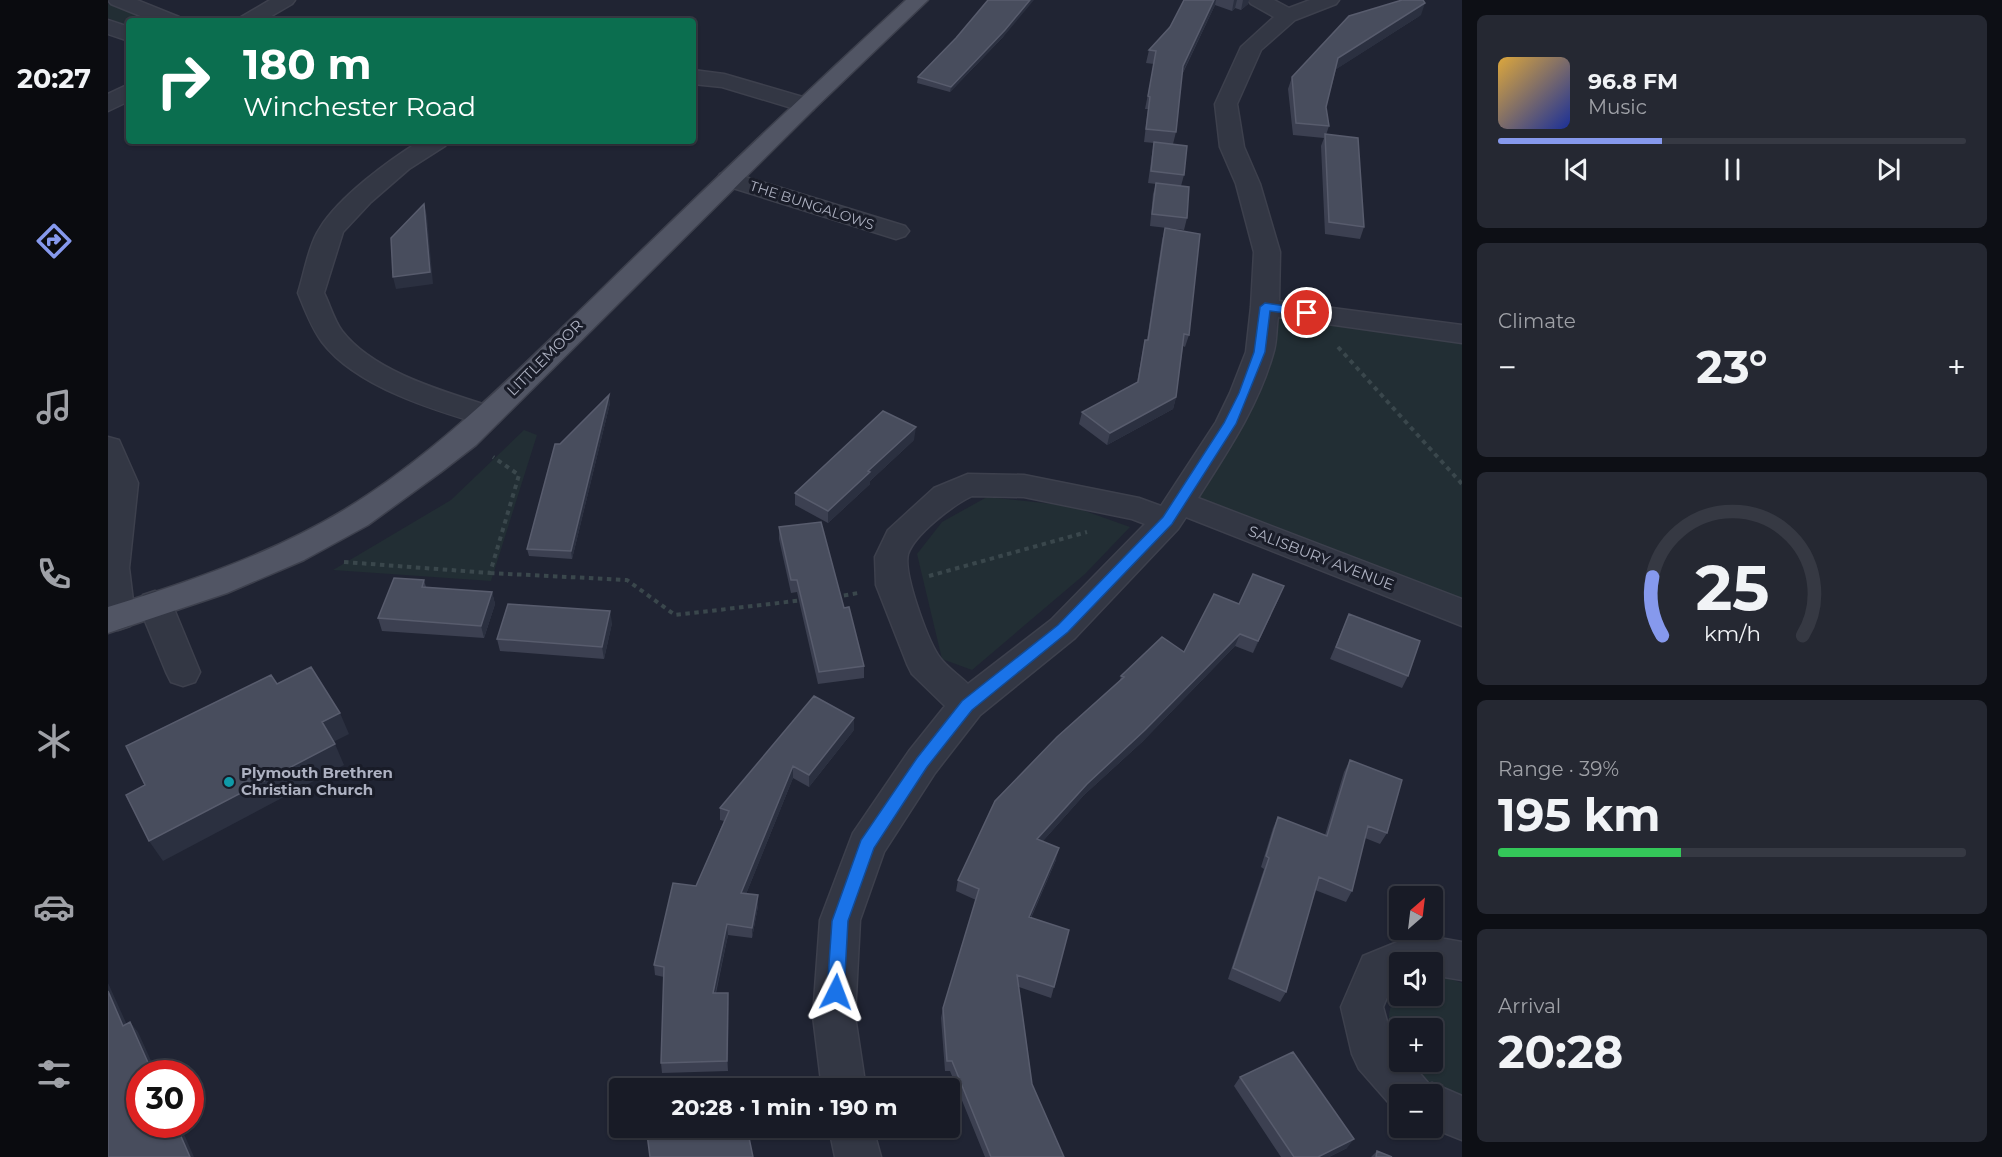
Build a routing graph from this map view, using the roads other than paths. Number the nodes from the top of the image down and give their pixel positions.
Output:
1 (118, 0) edge
2 (285, 0) edge
3 (918, 0) edge
4 (1258, 0) edge
5 (1329, 0) edge
6 (1288, 16) junction
7 (164, 18) edge
8 (253, 18) edge
9 (108, 26) edge
10 (126, 34) edge
11 (696, 77) edge
12 (126, 93) edge
13 (108, 104) edge
14 (805, 105) junction
15 (432, 144) edge
16 (729, 179) junction
17 (896, 231) dead end
18 (1265, 307) junction
19 (1462, 334) edge
20 (488, 416) junction
21 (108, 447) edge
22 (1162, 511) junction
23 (155, 604) junction
24 (1462, 613) edge
25 (113, 618) edge
26 (183, 672) dead end
27 (967, 705) junction
28 (1462, 961) edge
29 (842, 1078) edge
30 (1401, 1084) edge
31 (1443, 1110) edge
32 (1462, 1118) edge
33 (853, 1138) edge
34 (858, 1157) edge

1 - 7 street
2 - 8 street
3 - 14 main road, LITTLEMOOR
4 - 6 street
5 - 6 street
6 - 18 street
9 - 10 street
11 - 14 street
12 - 13 street
14 - 16 main road, LITTLEMOOR
15 - 20 street
16 - 17 street, THE BUNGALOWS
16 - 20 main road, LITTLEMOOR
18 - 19 street
18 - 22 street
20 - 23 main road, LITTLEMOOR
21 - 25 street
22 - 24 street, SALISBURY AVENUE
22 - 27 street
22 - 27 street, SALISBURY AVENUE
23 - 25 main road, LITTLEMOOR
23 - 26 street
27 - 29 street
28 - 30 street
31 - 32 street
33 - 34 street

